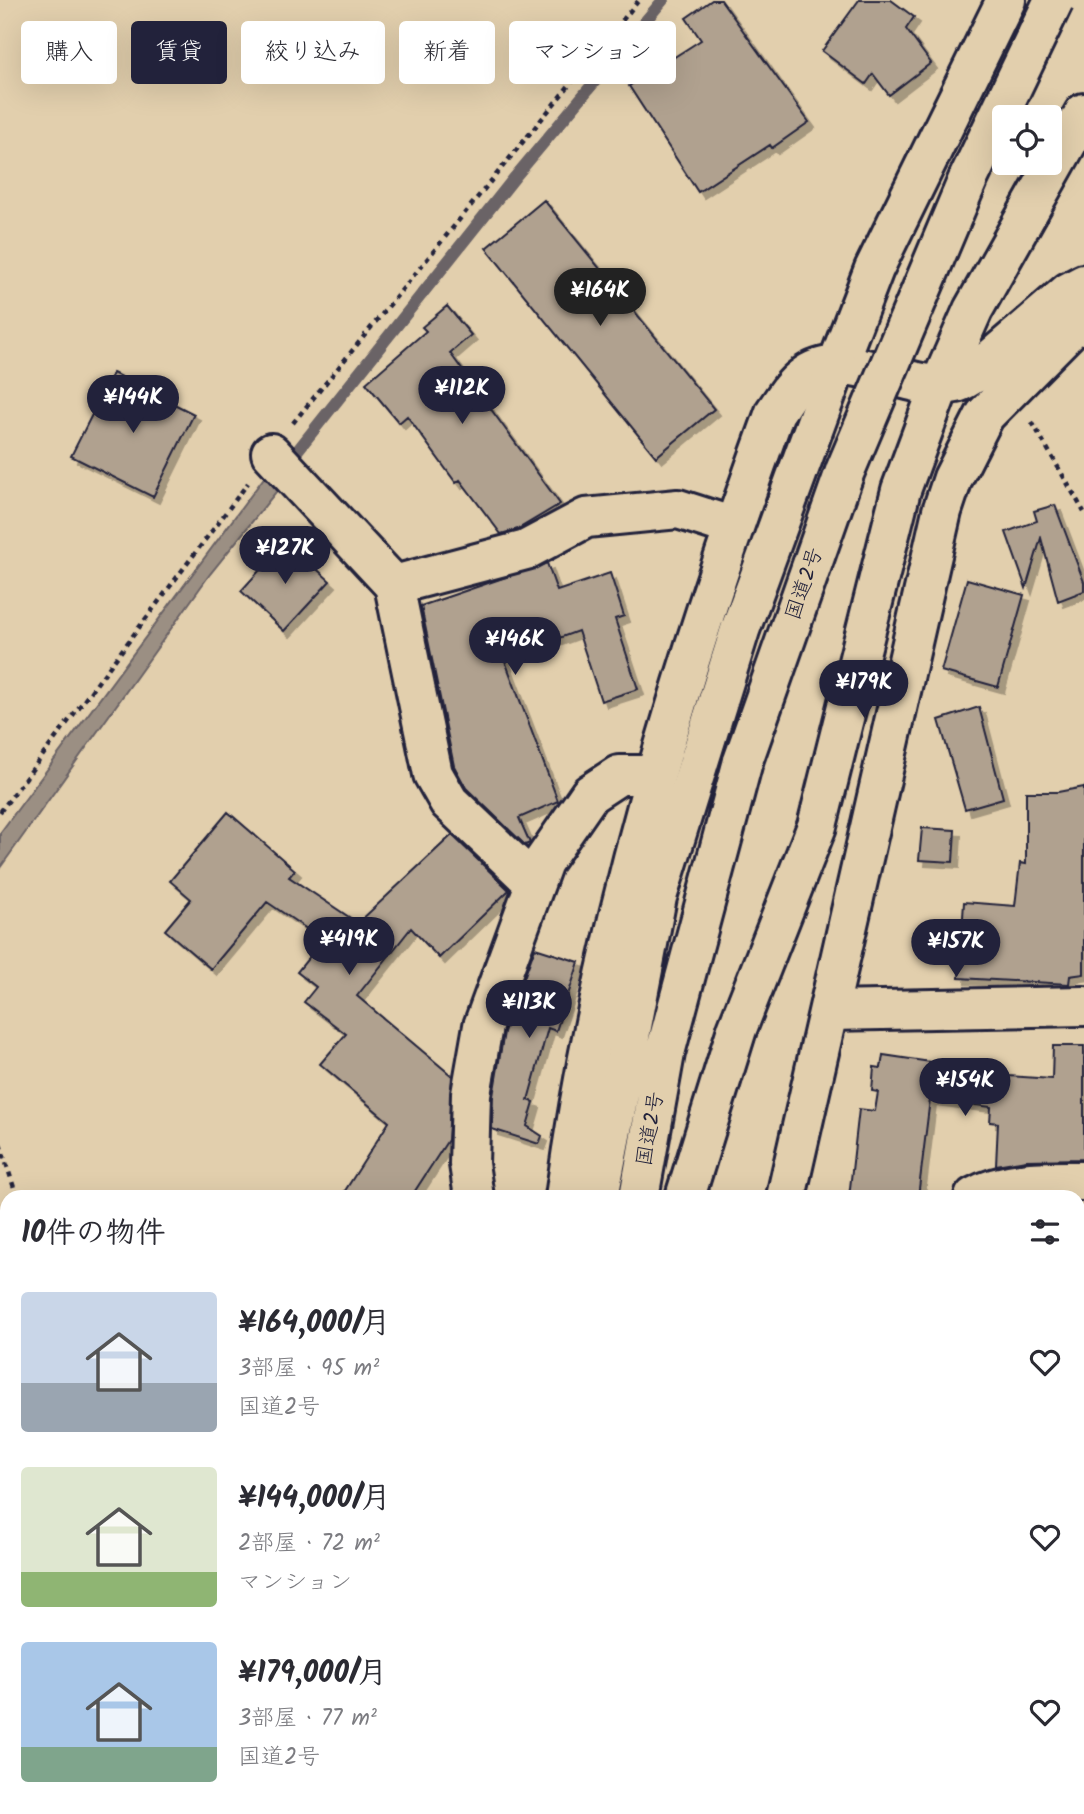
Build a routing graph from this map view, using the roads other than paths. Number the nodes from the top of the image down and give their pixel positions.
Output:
1 (1006, 0) edge
2 (1054, 0) edge
3 (1084, 113) edge
4 (1084, 284) edge
5 (1084, 315) edge
6 (837, 365) junction
7 (940, 385) junction
8 (280, 463) road end
9 (734, 527) junction
10 (394, 585) junction
11 (655, 775) junction
12 (535, 884) junction
13 (1084, 1006) edge
14 (829, 1011) junction
15 (1084, 1181) edge
16 (473, 1190) edge
17 (566, 1190) edge
18 (600, 1190) edge
19 (640, 1190) edge
20 (687, 1190) edge
21 (790, 1190) edge
22 (987, 1190) edge

1 - 6 main road
2 - 19 main road, 国道2号, bridge
3 - 7 main road
4 - 7 main road
5 - 14 main road
6 - 7 main road
6 - 9 main road
6 - 18 main road
7 - 20 main road
8 - 10 main road
9 - 10 main road
9 - 11 main road
10 - 12 main road
11 - 12 main road
11 - 17 main road
12 - 16 main road
13 - 14 main road
14 - 21 main road
15 - 22 main road

